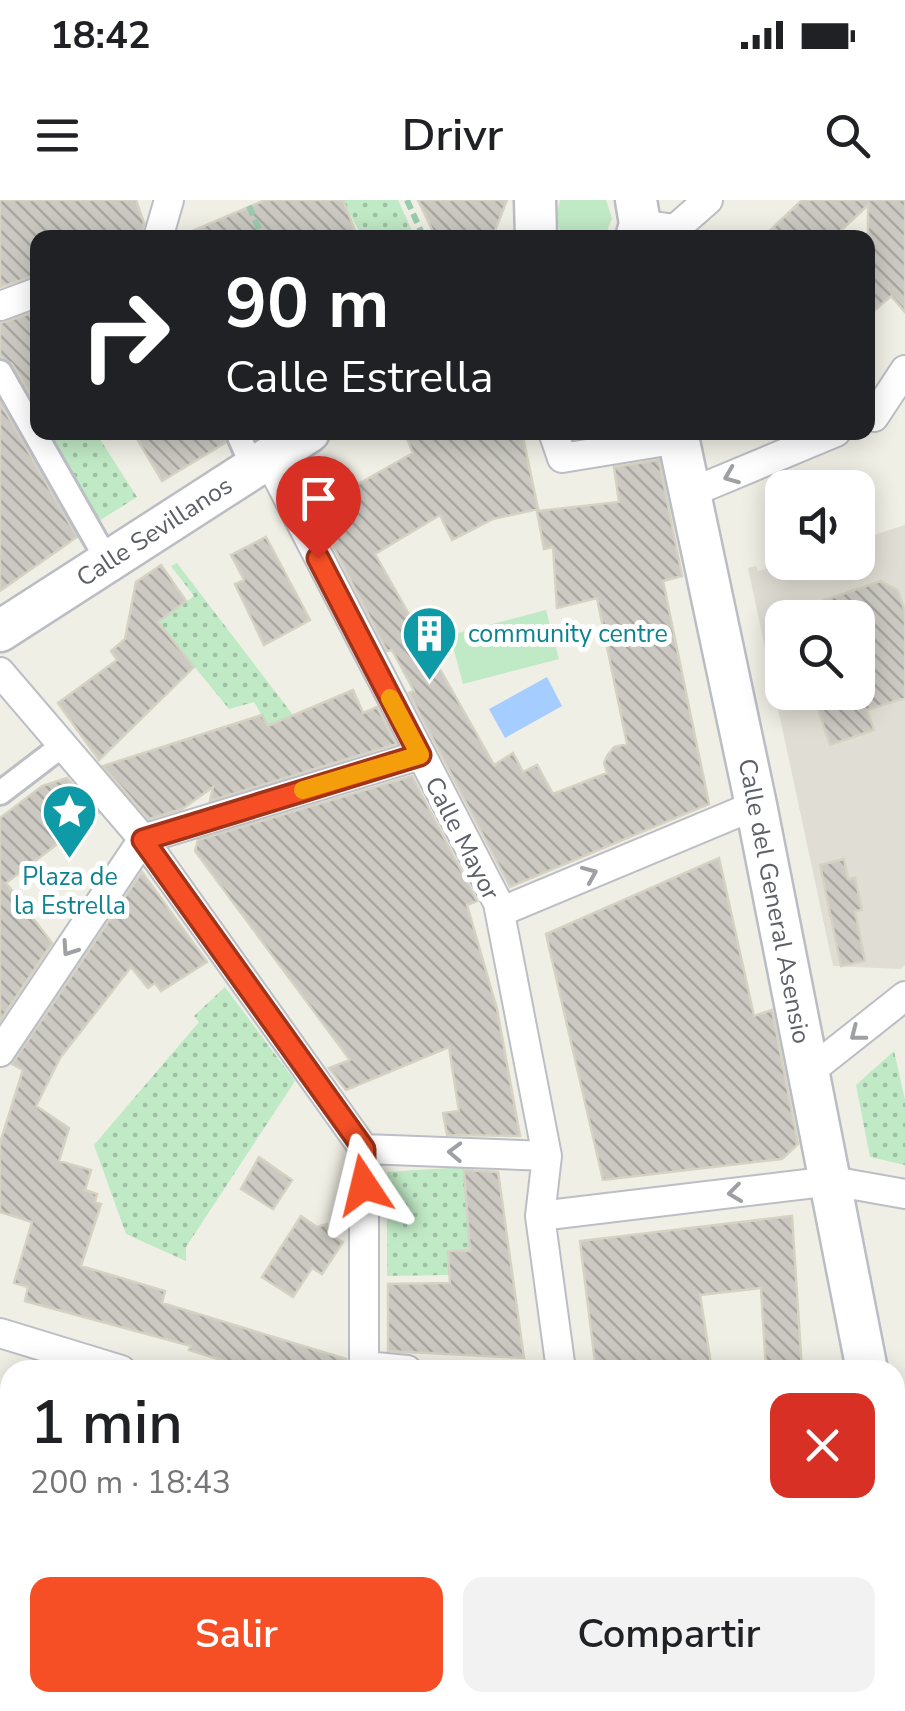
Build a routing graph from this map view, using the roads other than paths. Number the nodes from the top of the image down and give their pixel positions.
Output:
1 (169, 200) edge
2 (708, 200) edge
3 (637, 220) edge
4 (160, 230) edge
5 (30, 295) edge
6 (0, 306) edge
7 (905, 370) edge
8 (0, 372) edge
9 (905, 404) edge
10 (875, 412) edge
11 (875, 416) edge
12 (30, 425) edge
13 (39, 440) edge
14 (288, 440) edge
15 (556, 440) edge
16 (657, 440) edge
17 (679, 440) edge
18 (817, 440) edge
19 (253, 453) edge
20 (690, 493) junction
21 (107, 560) junction
22 (0, 631) edge
23 (0, 672) edge
24 (63, 744) junction
25 (420, 755) junction
26 (0, 793) edge
27 (756, 805) junction
28 (143, 840) junction
29 (500, 912) junction
30 (905, 996) edge
31 (0, 1052) edge
32 (809, 1072) junction
33 (364, 1149) junction
34 (546, 1156) junction
35 (832, 1182) junction
36 (905, 1194) edge
37 (540, 1216) junction
38 (0, 1333) edge
39 (88, 1360) edge
40 (365, 1360) edge
41 (560, 1360) edge
42 (865, 1360) edge

1 - 4 street
2 - 3 street
5 - 6 street
7 - 10 street
8 - 12 street
9 - 11 street
13 - 21 street
14 - 19 main road, Calle Sevillanos
15 - 16 street
17 - 20 main road, Calle del General Asensio
18 -> 20 street
19 - 21 main road, Calle Sevillanos
19 - 25 street, Calle Mayor
20 - 27 main road, Calle del General Asensio
21 - 22 main road, Calle Sevillanos
23 - 24 street
24 - 26 street
24 - 28 street
25 - 28 street
25 - 29 street, Calle Mayor
29 -> 27 street
27 - 32 main road, Calle del General Asensio
28 -> 31 street
28 - 33 street
29 - 34 street, Calle Mayor
30 -> 32 street
32 - 35 main road, Calle del General Asensio
34 -> 33 street
33 - 40 street
34 - 37 street, Calle Mayor
35 - 36 street
35 -> 37 street
35 - 42 main road, Calle del General Asensio
37 - 41 street, Calle Mayor
38 - 39 street

